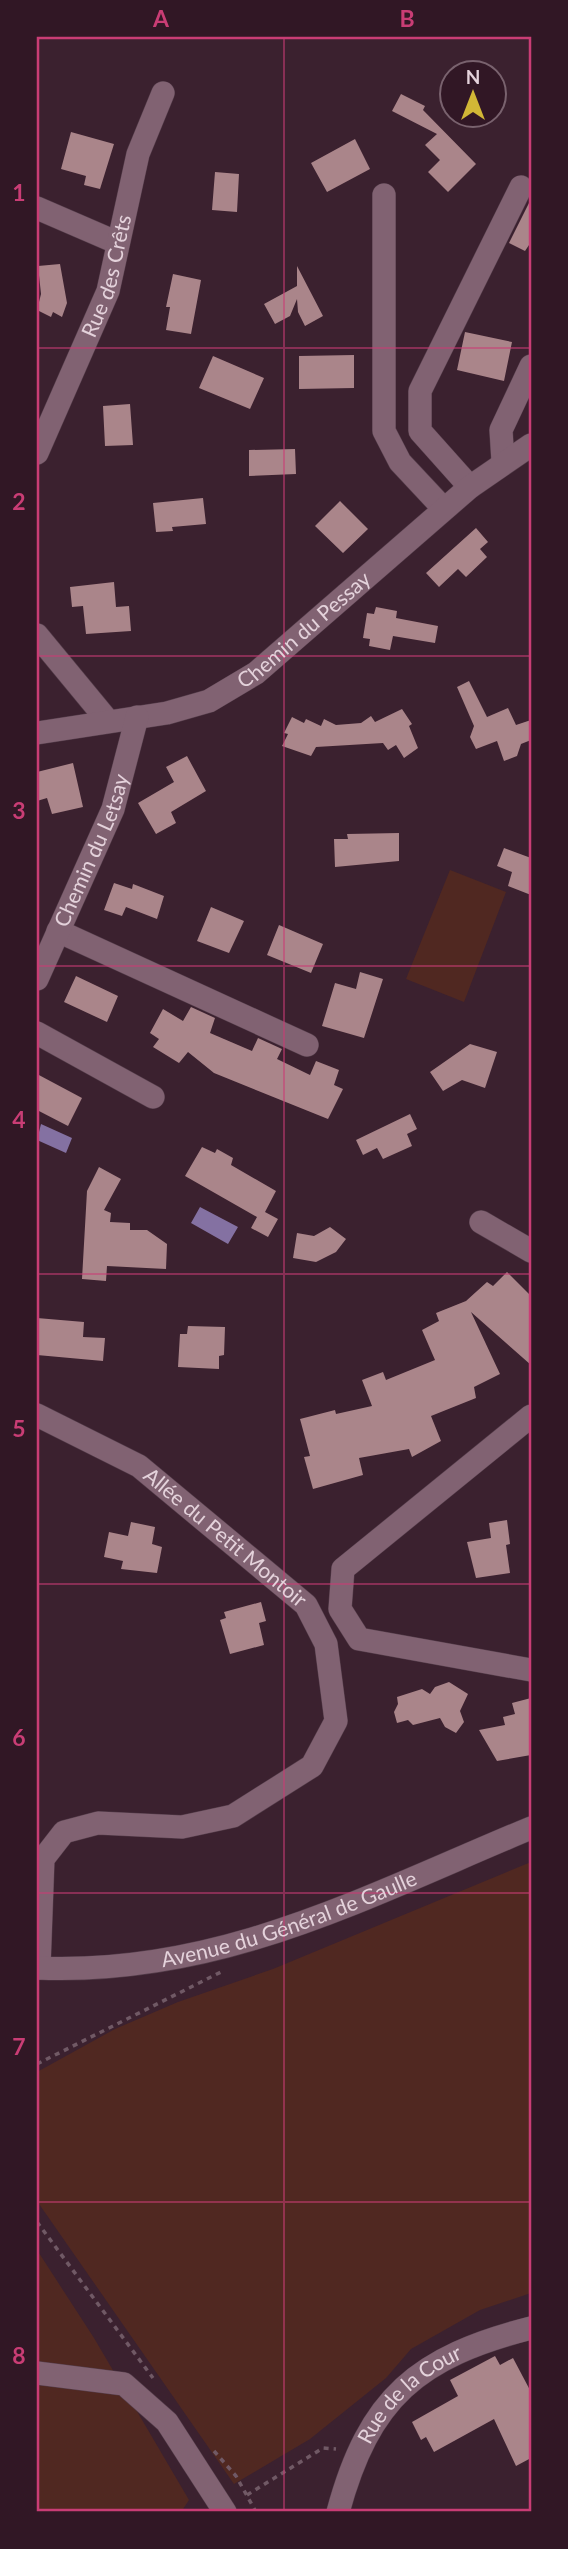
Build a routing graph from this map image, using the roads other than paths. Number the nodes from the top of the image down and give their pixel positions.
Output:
1 (163, 93) dead end
2 (521, 187) dead end
3 (384, 195) dead end
4 (37, 208) edge
5 (118, 243) junction
6 (531, 366) edge
7 (531, 445) edge
8 (37, 453) edge
9 (503, 462) junction
10 (470, 487) junction
11 (444, 509) junction
12 (37, 635) edge
13 (137, 717) junction
14 (108, 721) junction
15 (37, 733) edge
16 (58, 931) junction
17 (37, 979) edge
18 (37, 1033) edge
19 (307, 1045) dead end
20 (153, 1097) dead end
21 (481, 1222) dead end
22 (531, 1251) edge
23 (37, 1415) edge
24 (531, 1416) edge
25 (531, 1670) edge
26 (531, 1828) edge
27 (40, 1857) edge
28 (38, 1968) edge
29 (531, 2328) edge
30 (37, 2373) edge
31 (222, 2507) edge
32 (338, 2512) edge

1 - 5 street, Rue des Crêts
2 - 10 street
3 - 11 street
4 - 5 street
5 - 8 street, Rue des Crêts
6 - 9 street
7 - 9 street, Chemin du Pessay
9 - 10 street, Chemin du Pessay
10 - 11 street, Chemin du Pessay
11 - 13 street, Chemin du Pessay
12 - 14 street
13 - 14 street, Chemin du Pessay
13 - 16 street, Chemin du Letsay
14 - 15 street, Chemin du Pessay
16 - 17 street, Chemin du Letsay
16 - 19 street
18 - 20 street
21 - 22 street
23 - 27 street, Allée du Petit Montoir
24 - 25 street
26 - 28 street, Avenue du Général de Gaulle
27 - 28 street, Allée du Petit Montoir
29 - 32 street, Rue de la Cour
30 - 31 street

